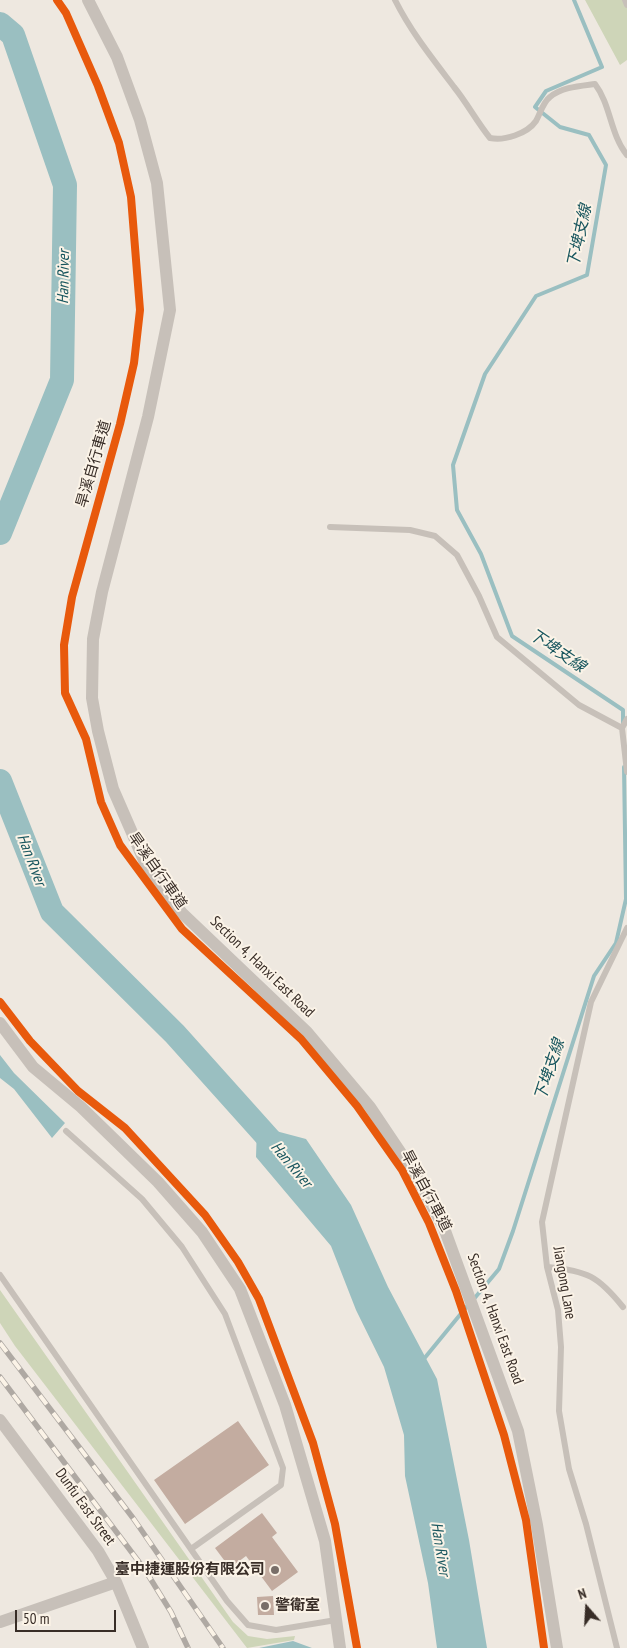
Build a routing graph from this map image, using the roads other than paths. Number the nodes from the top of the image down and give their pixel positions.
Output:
1 (88, 0) edge
2 (394, 0) edge
3 (625, 0) edge
4 (627, 5) edge
5 (627, 155) edge
6 (330, 527) dead end
7 (627, 719) edge
8 (622, 728) junction
9 (627, 772) edge
10 (627, 928) edge
11 (0, 1023) edge
12 (66, 1131) dead end
13 (547, 1266) junction
14 (0, 1275) edge
15 (623, 1307) dead end
16 (0, 1420) edge
17 (191, 1549) junction
18 (116, 1582) junction
19 (336, 1620) junction
20 (0, 1622) edge
21 (143, 1648) edge
22 (340, 1648) edge
23 (557, 1648) edge
24 (616, 1648) edge

1 - 23 street, Section 4, Hanxi East Road
2 - 5 lane
3 - 4 lane
6 - 8 lane
7 - 8 lane
8 - 9 lane
10 - 13 lane, Jiangong Lane
11 - 19 street
12 - 17 lane
13 - 15 lane
13 - 24 lane, Jiangong Lane
14 - 17 lane
16 - 18 street, Dunfu East Street
17 - 19 lane
18 - 20 street
18 - 21 street, Dunfu East Street
19 - 22 street

